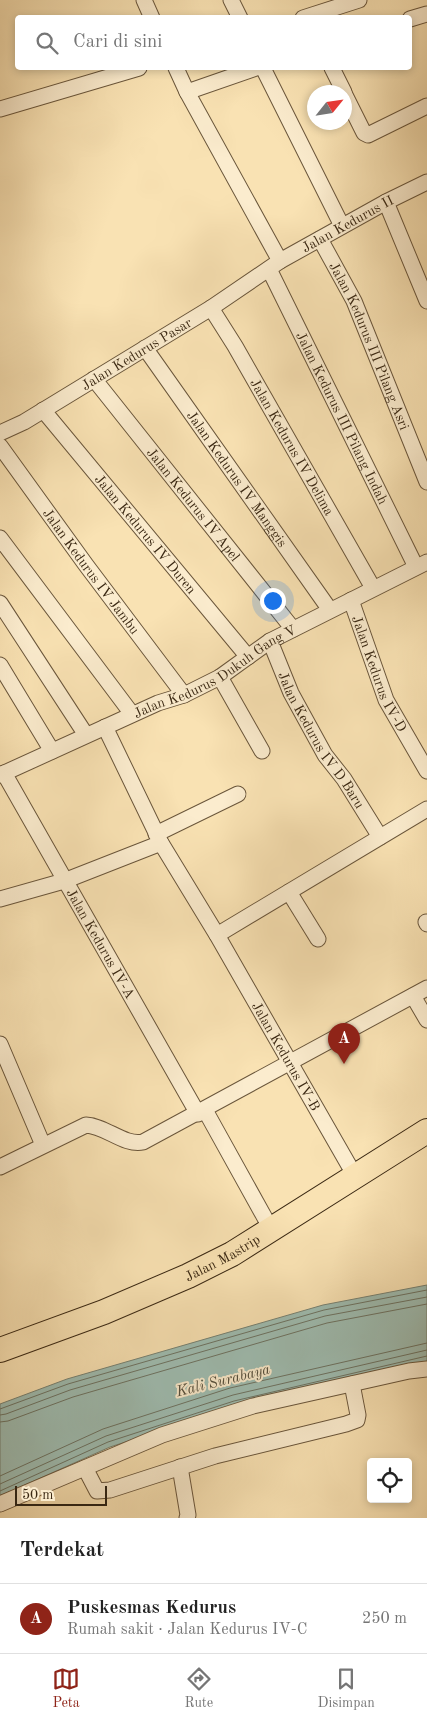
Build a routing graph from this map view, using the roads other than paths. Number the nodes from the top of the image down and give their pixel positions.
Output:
1 (144, 0) edge
2 (232, 0) edge
3 (359, 0) edge
4 (427, 14) edge
5 (151, 15) edge
6 (239, 15) edge
7 (312, 15) edge
8 (412, 18) edge
9 (132, 70) edge
10 (177, 70) edge
11 (250, 70) edge
12 (264, 70) edge
13 (333, 70) edge
14 (340, 85) edge
15 (188, 92) junction
16 (427, 106) edge
17 (0, 109) edge
18 (352, 109) edge
19 (427, 182) edge
20 (386, 202) junction
21 (342, 226) junction
22 (320, 239) junction
23 (275, 265) junction
24 (427, 301) edge
25 (211, 308) junction
26 (145, 348) junction
27 (94, 379) junction
28 (43, 410) junction
29 (0, 433) edge
30 (0, 446) edge
31 (427, 482) edge
32 (0, 538) edge
33 (422, 564) edge
34 (373, 588) junction
35 (351, 600) junction
36 (0, 603) edge
37 (330, 610) junction
38 (293, 629) junction
39 (270, 641) junction
40 (248, 657) junction
41 (0, 665) edge
42 (220, 677) junction
43 (184, 695) junction
44 (132, 714) junction
45 (105, 727) junction
46 (86, 735) junction
47 (52, 751) junction
48 (262, 751) dead end
49 (427, 771) edge
50 (2, 774) edge
51 (238, 794) dead end
52 (427, 809) edge
53 (380, 837) junction
54 (158, 838) junction
55 (64, 881) junction
56 (289, 892) junction
57 (0, 899) edge
58 (0, 907) edge
59 (0, 913) edge
60 (217, 935) junction
61 (318, 939) dead end
62 (427, 988) edge
63 (413, 996) junction
64 (427, 1020) edge
65 (0, 1044) edge
66 (290, 1063) junction
67 (201, 1112) junction
68 (427, 1131) edge
69 (44, 1145) junction
70 (0, 1167) edge
71 (355, 1176) junction
72 (271, 1229) junction
73 (0, 1350) edge
74 (427, 1369) edge
75 (352, 1384) junction
76 (180, 1467) junction
77 (85, 1468) junction
78 (0, 1504) edge
79 (187, 1518) edge

1 - 5 street
2 - 6 street
3 - 7 street
4 - 8 street
9 - 17 street
10 - 15 street, Jalan Kedurus III Pilang Indah
11 - 15 street
12 - 21 street
13 - 14 street
15 - 23 street, Jalan Kedurus III Pilang Indah
16 - 18 street
19 - 20 street, Jalan Kedurus II
20 - 21 street, Jalan Kedurus II
20 - 24 street
21 - 22 street, Jalan Kedurus II
22 - 23 street, Jalan Kedurus II
22 - 31 street, Jalan Kedurus III Pilang Asri
23 - 25 street, Jalan Kedurus Pasar
23 - 33 street, Jalan Kedurus III Pilang Indah
25 - 26 street, Jalan Kedurus Pasar
25 - 34 street, Jalan Kedurus IV Delima
26 - 27 street, Jalan Kedurus Pasar
26 - 37 street, Jalan Kedurus IV Manggis
27 - 28 street, Jalan Kedurus Pasar
27 - 38 street, Jalan Kedurus IV Apel
28 - 29 street, Jalan Kedurus Pasar
28 - 40 street, Jalan Kedurus IV Duren
30 - 43 street, Jalan Kedurus IV Jambu
32 - 44 street
33 - 34 street, Jalan Kedurus Dukuh Gang V
34 - 35 street, Jalan Kedurus Dukuh Gang V
35 - 37 street, Jalan Kedurus Dukuh Gang V
35 - 49 street, Jalan Kedurus IV-D
36 - 46 street
37 - 38 street, Jalan Kedurus Dukuh Gang V
38 - 39 street, Jalan Kedurus Dukuh Gang V
39 - 40 street, Jalan Kedurus Dukuh Gang V
39 - 53 street, Jalan Kedurus IV D Baru
40 - 42 street, Jalan Kedurus Dukuh Gang V
41 - 47 street
42 - 43 street, Jalan Kedurus Dukuh Gang V
42 - 48 street
43 - 44 street, Jalan Kedurus Dukuh Gang V
44 - 45 street, Jalan Kedurus Dukuh Gang V
45 - 46 street, Jalan Kedurus Dukuh Gang V
45 - 54 street, Jalan Kedurus IV-B
46 - 47 street, Jalan Kedurus Dukuh Gang V
47 - 50 street, Jalan Kedurus Dukuh Gang V
50 - 55 street, Jalan Kedurus IV-A
51 - 54 street
52 - 53 street
53 - 56 street
54 - 55 street
54 - 60 street, Jalan Kedurus IV-B
55 - 57 street
55 - 67 street, Jalan Kedurus IV-A
56 - 60 street
56 - 61 street
58 - 59 street
60 - 66 street, Jalan Kedurus IV-B
62 - 63 street
63 - 64 street
63 - 66 street
65 - 69 street
66 - 67 street
66 - 71 street, Jalan Kedurus IV-B
67 - 69 street
67 - 72 street, Jalan Kedurus IV-A
68 - 71 main road, Jalan Mastrip
69 - 70 street
71 - 72 main road, Jalan Mastrip
72 - 73 main road, Jalan Mastrip
74 - 75 street
75 - 76 street
75 - 77 street
76 - 77 street
76 - 79 street
77 - 78 street

